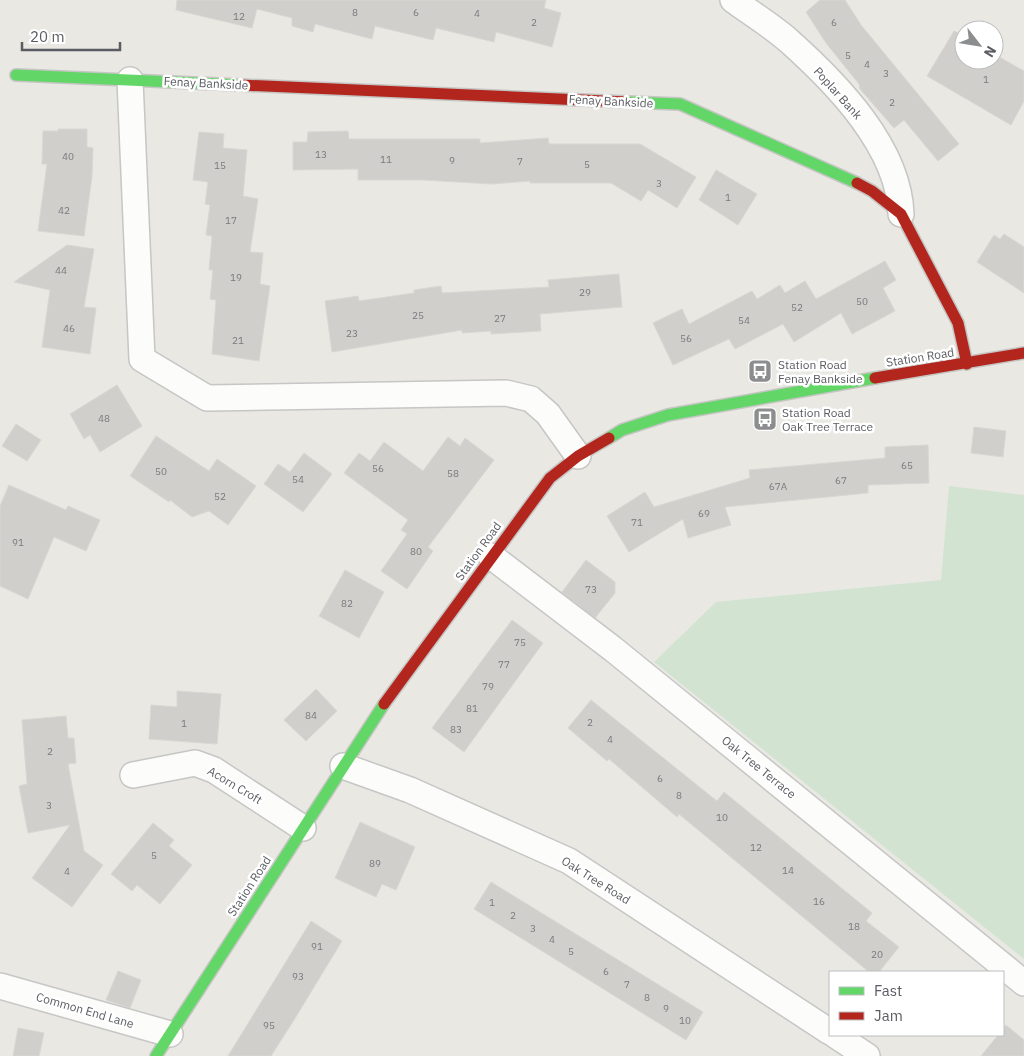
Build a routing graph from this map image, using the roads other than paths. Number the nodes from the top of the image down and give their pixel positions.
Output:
1 (733, 0) edge
2 (16, 75) dead end
3 (130, 80) junction
4 (900, 214) junction
5 (1024, 353) edge
6 (967, 364) junction
7 (578, 456) junction
8 (491, 556) junction
9 (343, 766) junction
10 (133, 775) dead end
11 (303, 828) junction
12 (1024, 983) edge
13 (0, 986) edge
14 (829, 1031) edge
15 (837, 1036) edge
16 (163, 1050) edge
17 (867, 1056) edge

1 - 4 street, Poplar Bank
2 - 3 street, Fenay Bankside
3 - 4 street, Fenay Bankside
3 - 7 street
4 - 6 street, Fenay Bankside
5 - 6 street, Station Road
6 - 7 street, Station Road
7 - 8 street, Station Road
8 - 9 street, Station Road
8 - 12 street, Oak Tree Terrace
9 - 11 street, Station Road
9 - 14 street, Oak Tree Road
10 - 11 street, Acorn Croft
11 - 16 street, Station Road
13 - 16 street, Common End Lane
15 - 17 street

